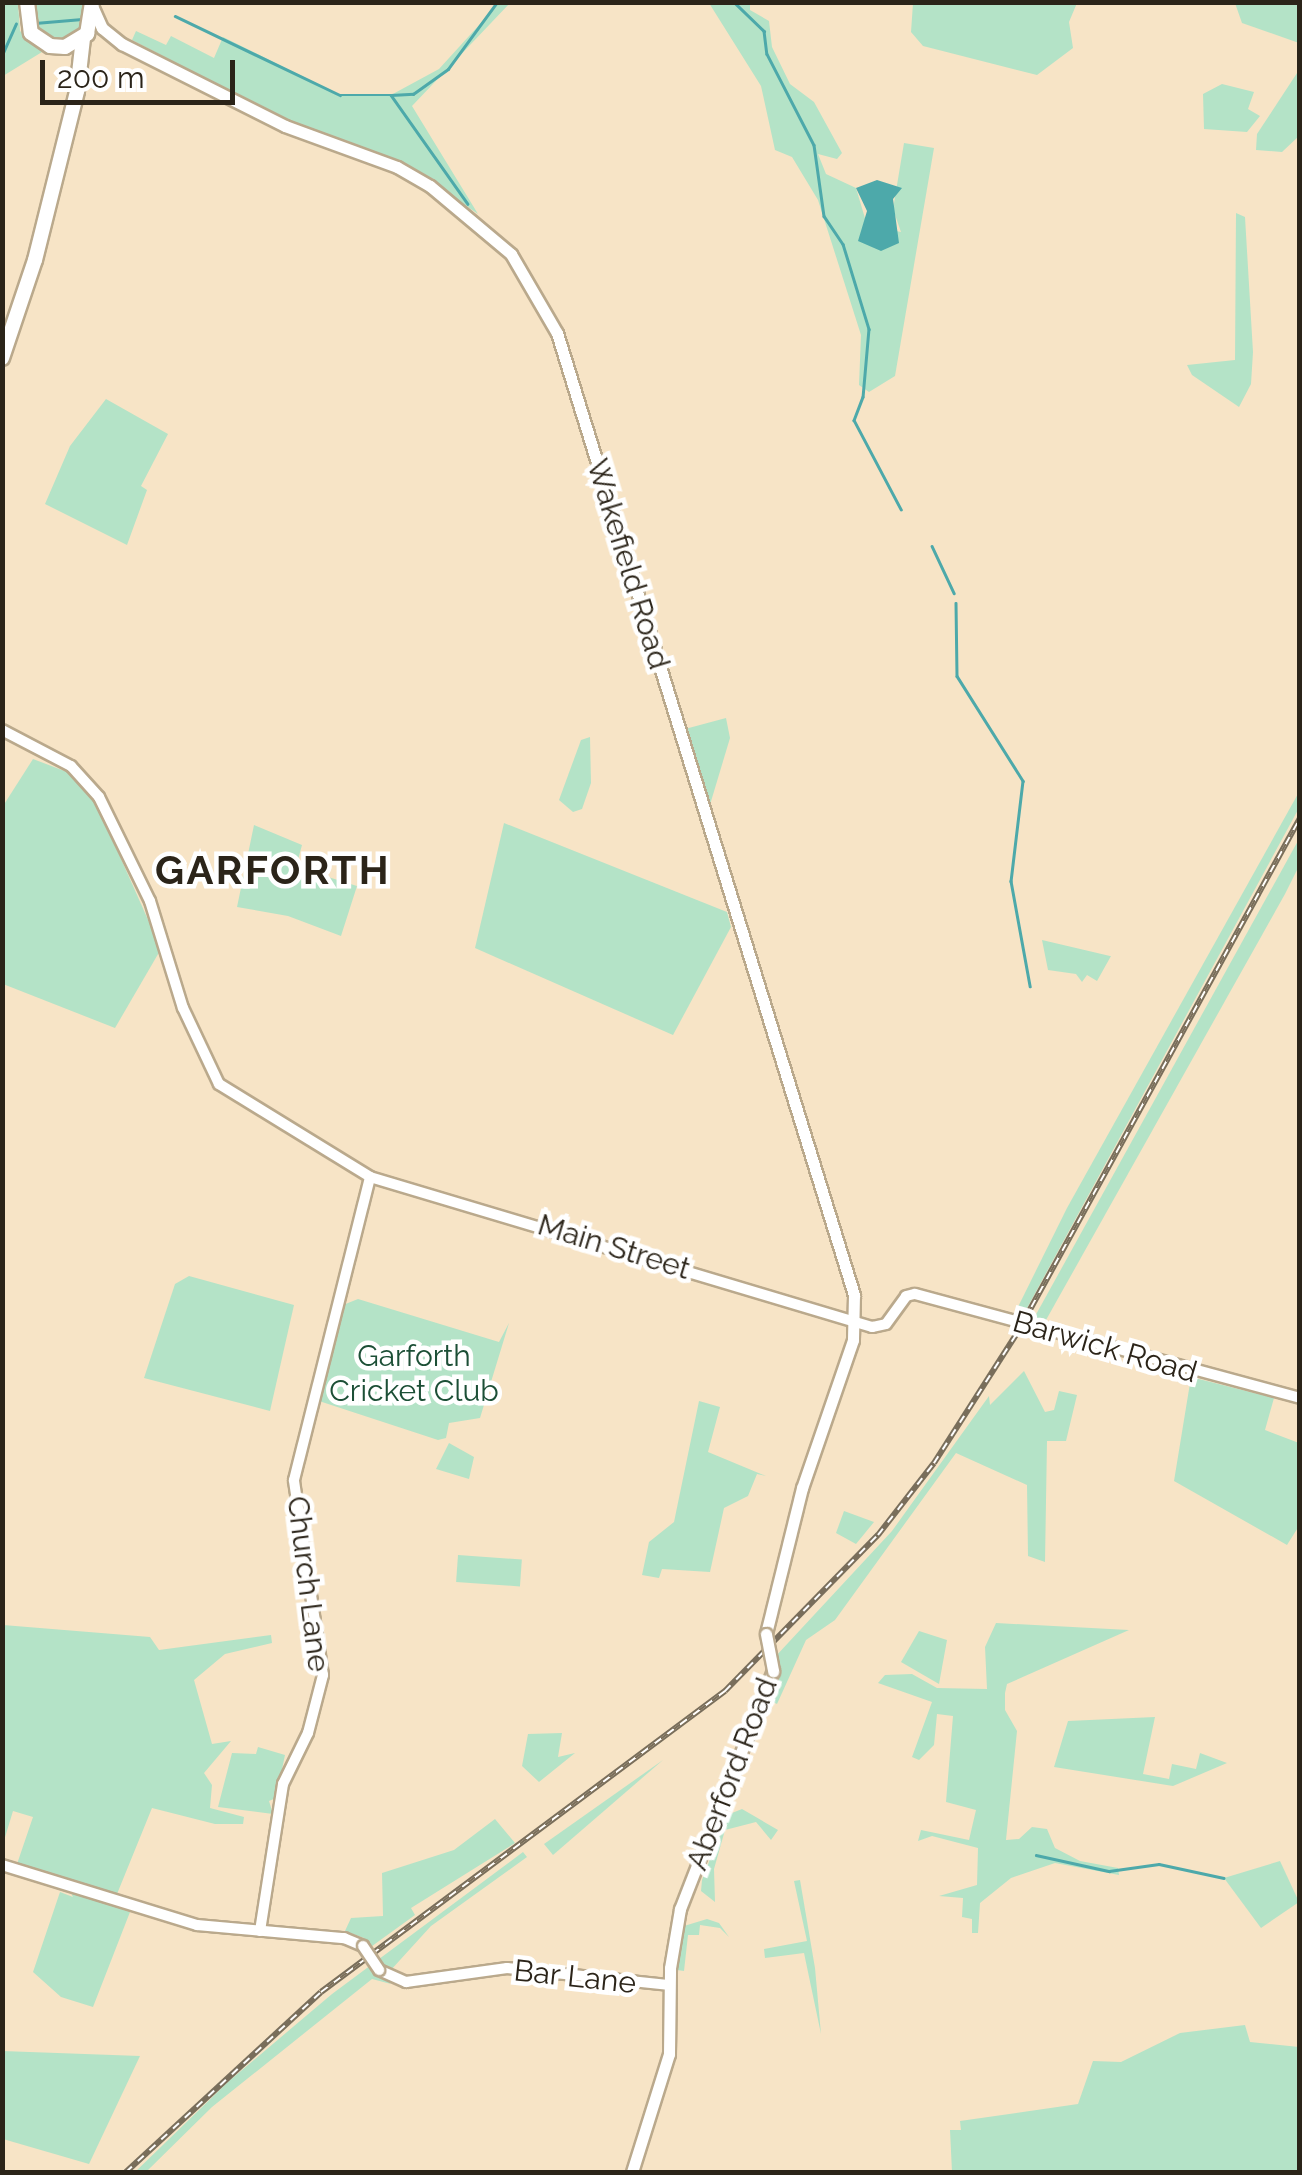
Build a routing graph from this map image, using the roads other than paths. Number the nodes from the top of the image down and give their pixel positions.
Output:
1 (28, 2) edge
2 (92, 5) edge
3 (85, 36) junction
4 (111, 37) junction
5 (54, 47) junction
6 (78, 92) junction
7 (2, 358) edge
8 (2, 730) edge
9 (370, 1177) junction
10 (856, 1322) junction
11 (1300, 1398) edge
12 (2, 1865) edge
13 (260, 1931) junction
14 (670, 1985) junction
15 (632, 2172) edge

1 - 5 highway
2 - 3 highway
2 - 4 main road
3 - 4 main road, Wakefield Road
3 - 5 highway
3 - 6 highway
4 - 10 main road, Wakefield Road
5 - 6 highway
6 - 7 highway
8 - 9 street, Main Street
9 - 10 street, Main Street
9 - 13 street, Church Lane
10 - 11 street, Barwick Road
10 - 14 main road, Aberford Road, bridge
12 - 13 street, Bar Lane
13 - 14 street, Bar Lane, bridge
14 - 15 main road, Aberford Road

